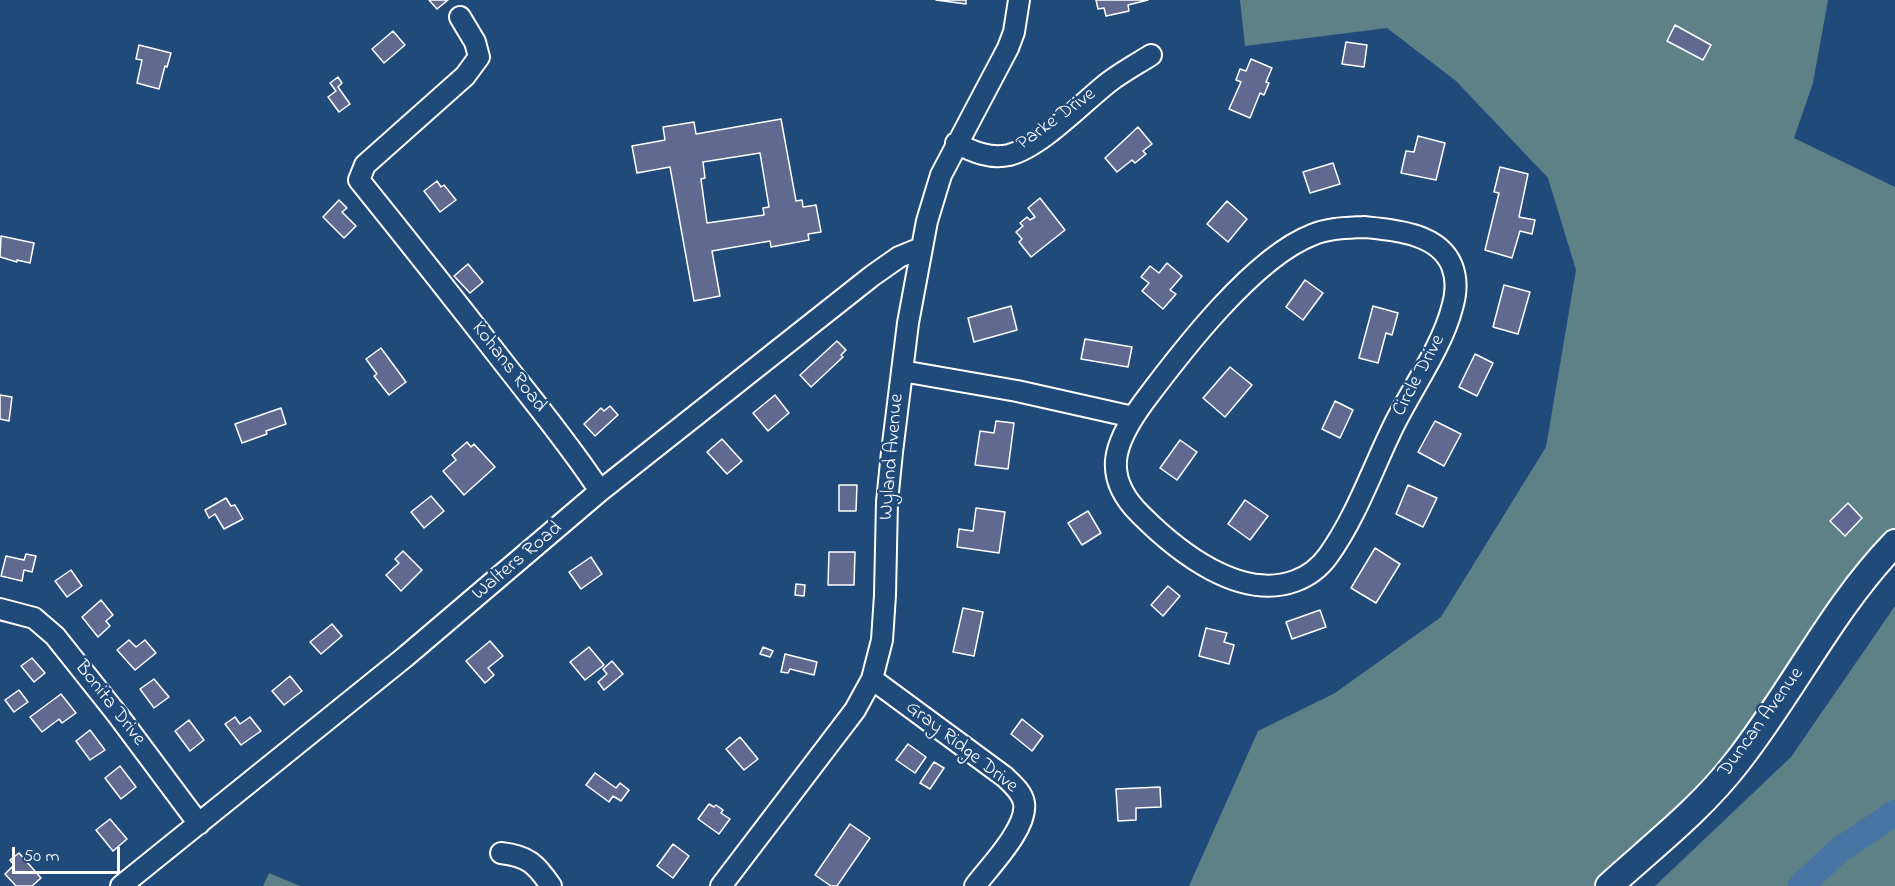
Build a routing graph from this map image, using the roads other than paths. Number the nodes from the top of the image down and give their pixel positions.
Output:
1 (1019, 0) edge
2 (460, 17) dead end
3 (1151, 55) dead end
4 (956, 143) junction
5 (921, 248) junction
6 (902, 371) junction
7 (1133, 417) junction
8 (600, 491) junction
9 (1895, 543) edge
10 (0, 609) edge
11 (873, 679) junction
12 (199, 824) junction
13 (501, 853) dead end
14 (120, 886) edge
15 (551, 886) edge
16 (721, 886) edge
17 (975, 886) edge
18 (1609, 886) edge

1 - 4 street, Wyland Avenue
2 - 8 street, Kohans Road
3 - 4 street, Parke Drive
4 - 5 street, Wyland Avenue
5 - 6 street, Wyland Avenue
5 - 8 street, Walters Road
6 - 7 street
6 - 11 street, Wyland Avenue
7 - 7 street, Circle Drive
8 - 12 street, Walters Road
9 - 18 main road, Duncan Avenue
10 - 12 street, Bonita Drive
11 - 16 street, Wyland Avenue
11 - 17 street, Gray Ridge Drive
12 - 14 street, Walters Road
13 - 15 street

